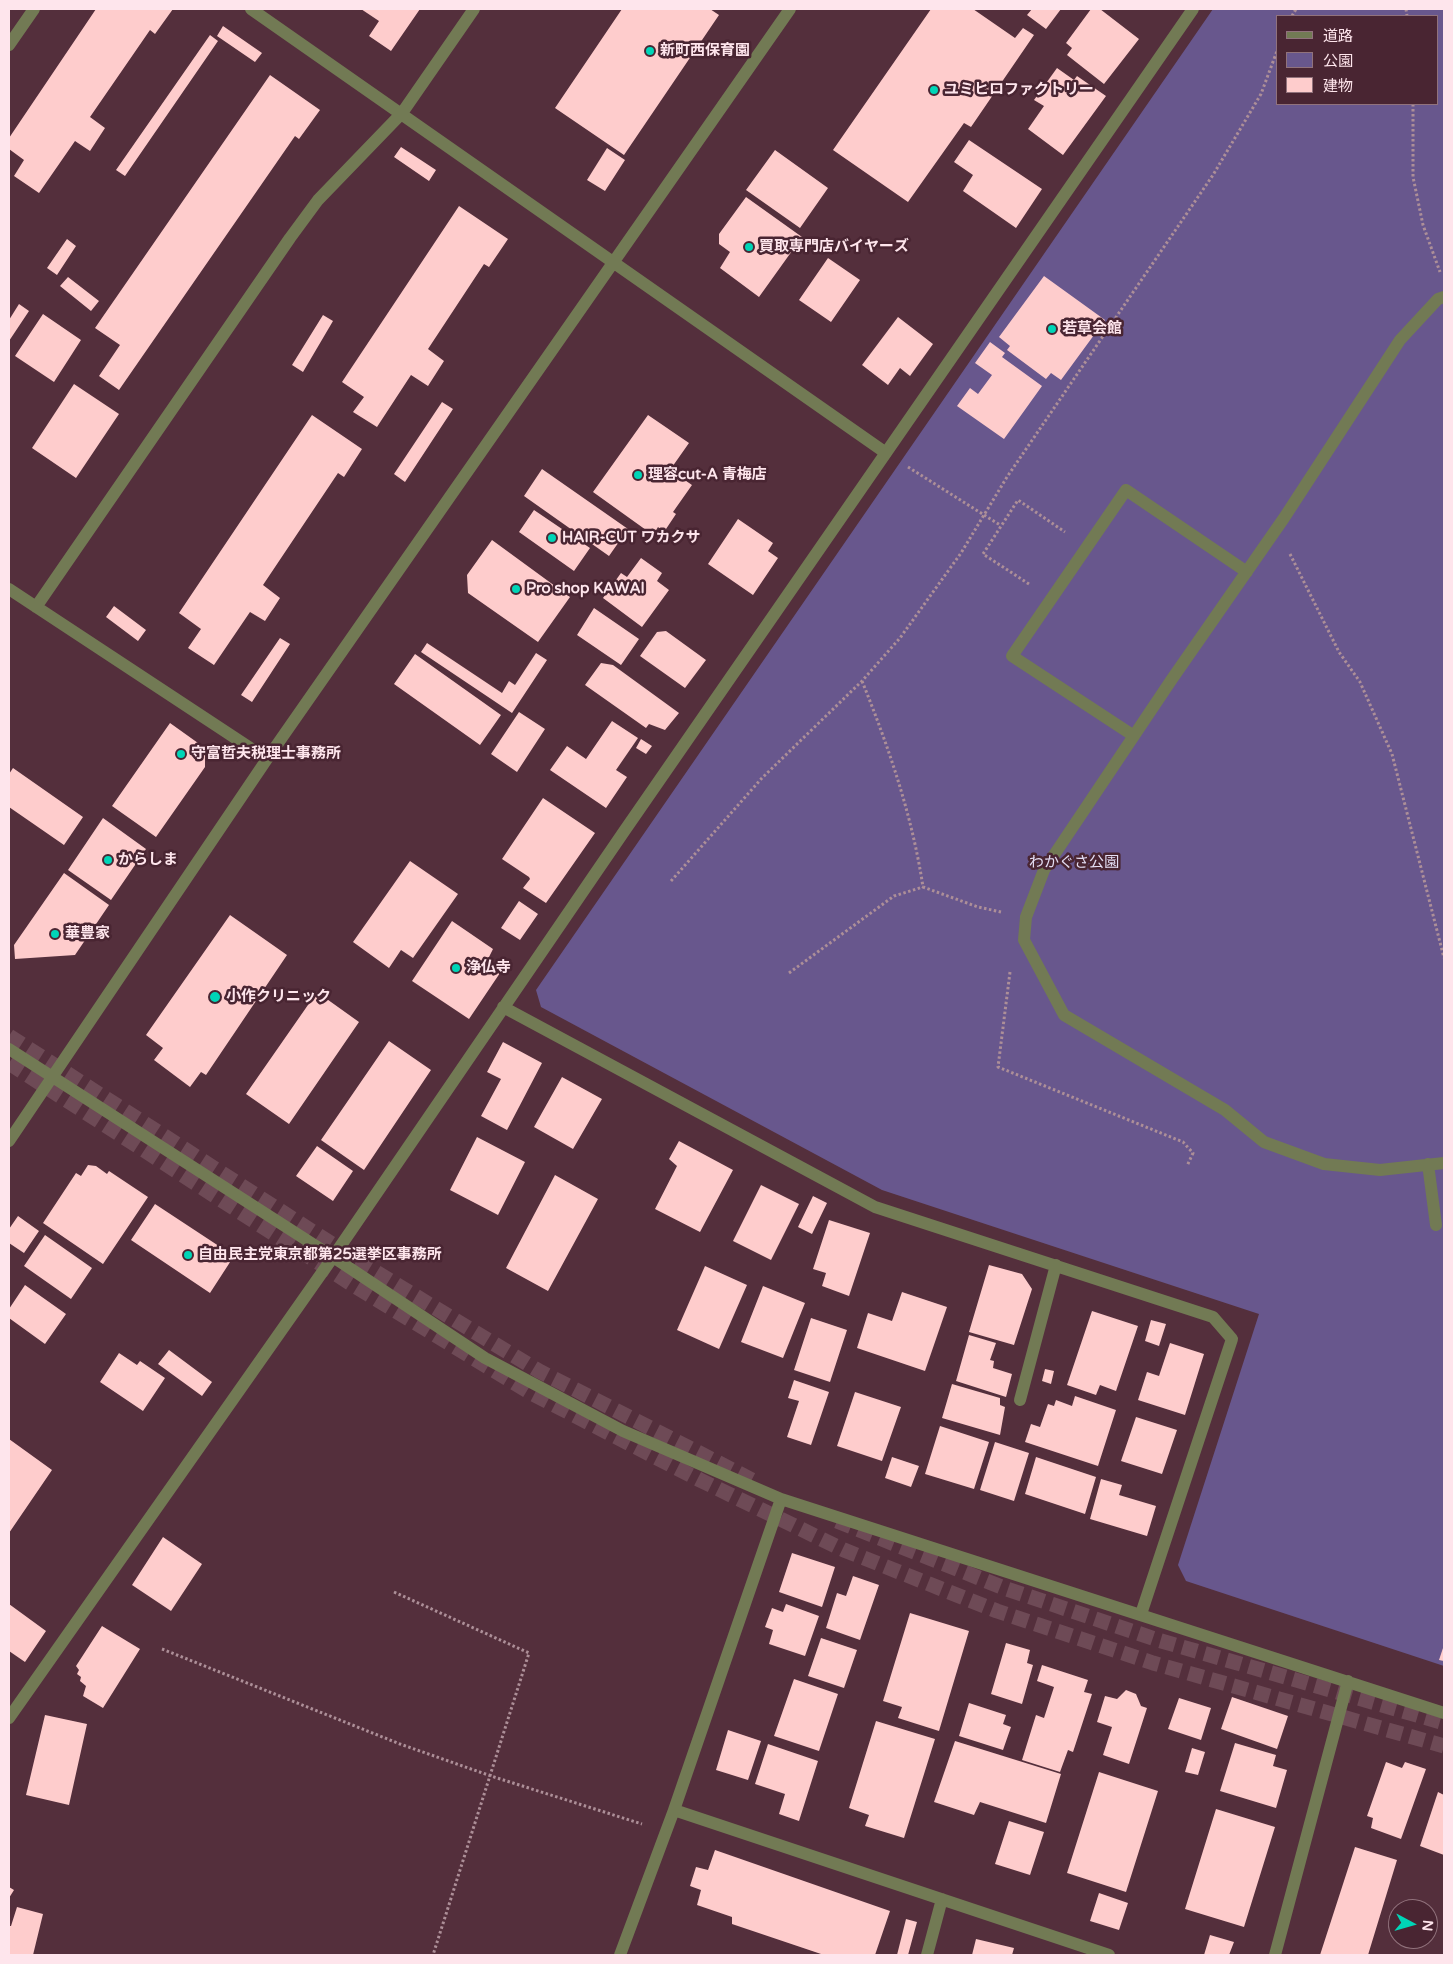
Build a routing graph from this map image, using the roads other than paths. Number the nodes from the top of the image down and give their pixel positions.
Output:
1 (34, 9) edge
2 (251, 9) edge
3 (474, 9) edge
4 (790, 9) edge
5 (1193, 9) edge
6 (9, 44) edge
7 (402, 113) junction
8 (614, 262) junction
9 (1444, 297) edge
10 (886, 453) junction
11 (1247, 572) junction
12 (9, 589) edge
13 (36, 607) junction
14 (1134, 736) junction
15 (267, 759) junction
16 (503, 1007) junction
17 (9, 1049) edge
18 (53, 1078) junction
19 (9, 1141) edge
20 (1444, 1163) edge
21 (1428, 1164) junction
22 (1436, 1225) dead end
23 (333, 1257) junction
24 (1056, 1265) junction
25 (1020, 1400) dead end
26 (781, 1499) junction
27 (1141, 1614) junction
28 (1348, 1681) junction
29 (1444, 1713) edge
30 (9, 1718) edge
31 (674, 1810) junction
32 (942, 1899) junction
33 (620, 1955) edge
34 (927, 1955) edge
35 (1107, 1955) edge
36 (1275, 1955) edge

1 - 6 street
2 - 7 street
3 - 7 street
4 - 8 street
5 - 10 street
7 - 8 street
7 - 13 street
8 - 10 street
8 - 15 street
9 - 11 street
10 - 16 street
11 - 14 street
11 - 14 street
12 - 13 street
13 - 15 street
14 - 21 street
15 - 18 street
16 - 23 street
16 - 24 street
17 - 18 street
18 - 19 street
18 - 23 street
20 - 21 street
21 - 22 street
23 - 26 street
23 - 30 street
24 - 25 street
24 - 27 street
26 - 27 street
26 - 31 street
27 - 28 street
28 - 29 street
28 - 36 street
31 - 32 street
31 - 33 street
32 - 34 street
32 - 35 street

